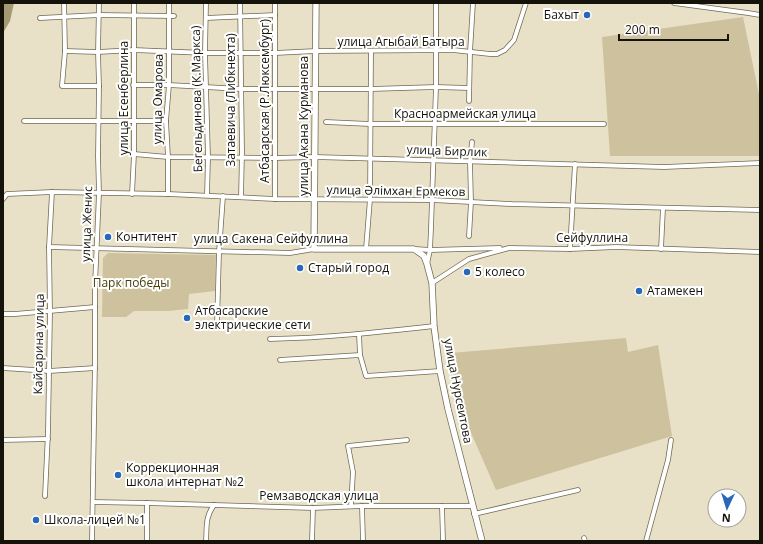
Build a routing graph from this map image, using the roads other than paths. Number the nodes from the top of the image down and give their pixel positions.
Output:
1 (64, 3) edge
2 (99, 3) edge
3 (134, 3) edge
4 (169, 3) edge
5 (206, 3) edge
6 (240, 3) edge
7 (275, 3) edge
8 (316, 3) edge
9 (436, 3) edge
10 (473, 3) edge
11 (526, 3) edge
12 (674, 3) edge
13 (275, 14) junction
14 (100, 15) junction
15 (240, 15) junction
16 (760, 15) edge
17 (134, 16) junction
18 (169, 16) junction
19 (174, 16) dead end
20 (64, 17) junction
21 (40, 18) dead end
22 (206, 18) junction
23 (134, 50) junction
24 (435, 50) junction
25 (65, 51) junction
26 (169, 51) junction
27 (316, 51) junction
28 (371, 51) junction
29 (98, 52) junction
30 (241, 52) junction
31 (470, 52) junction
32 (205, 53) junction
33 (275, 53) junction
34 (133, 85) junction
35 (169, 85) junction
36 (99, 86) junction
37 (206, 87) junction
38 (436, 87) junction
39 (275, 88) junction
40 (316, 88) junction
41 (470, 88) junction
42 (241, 89) junction
43 (370, 89) junction
44 (469, 101) dead end
45 (24, 122) dead end
46 (98, 122) junction
47 (133, 122) junction
48 (166, 122) junction
49 (326, 122) dead end
50 (434, 123) junction
51 (370, 124) junction
52 (604, 124) dead end
53 (472, 142) dead end
54 (134, 154) junction
55 (168, 157) junction
56 (208, 157) junction
57 (316, 157) junction
58 (242, 158) junction
59 (275, 158) junction
60 (370, 159) junction
61 (433, 160) junction
62 (470, 162) junction
63 (575, 164) junction
64 (760, 164) edge
65 (52, 192) junction
66 (99, 193) junction
67 (132, 194) junction
68 (168, 194) junction
69 (207, 196) junction
70 (223, 196) junction
71 (241, 197) junction
72 (3, 199) edge
73 (275, 199) junction
74 (315, 199) junction
75 (370, 199) junction
76 (432, 200) junction
77 (471, 202) junction
78 (573, 205) junction
79 (662, 208) junction
80 (760, 210) edge
81 (469, 236) dead end
82 (49, 247) junction
83 (509, 248) junction
84 (96, 249) junction
85 (314, 249) junction
86 (414, 249) junction
87 (570, 249) junction
88 (661, 249) junction
89 (366, 250) junction
90 (430, 250) junction
91 (219, 252) junction
92 (760, 252) edge
93 (427, 264) junction
94 (432, 283) junction
95 (95, 307) junction
96 (50, 311) junction
97 (3, 314) edge
98 (217, 325) dead end
99 (434, 326) junction
100 (359, 334) junction
101 (270, 339) dead end
102 (360, 355) junction
103 (280, 360) dead end
104 (3, 368) edge
105 (95, 368) junction
106 (49, 371) junction
107 (440, 371) junction
108 (48, 439) junction
109 (3, 440) edge
110 (407, 440) dead end
111 (671, 440) dead end
112 (578, 490) dead end
113 (44, 496) dead end
114 (93, 502) junction
115 (147, 503) junction
116 (214, 505) junction
117 (351, 506) junction
118 (362, 506) junction
119 (442, 506) junction
120 (473, 506) junction
121 (313, 508) junction
122 (474, 514) junction
123 (92, 541) edge
124 (147, 541) edge
125 (206, 541) edge
126 (312, 541) edge
127 (363, 541) edge
128 (443, 541) edge
129 (482, 541) edge
130 (646, 541) edge

1 - 20 street
2 - 14 street, улица Женис
3 - 17 street, улица Есенберлина
4 - 18 street, улица Омарова
5 - 22 street, Бегельдинова (К.Маркса)
6 - 15 street, Затаевича (Либкнехта)
7 - 13 street, Атбасарская (Р.Люксембург)
8 - 27 main road, улица Акана Курманова
9 - 24 street
10 - 31 street
11 - 31 street, улица Агыбай Батыра
12 - 16 street
13 - 15 street
13 - 33 street, Атбасарская (Р.Люксембург)
14 - 17 street
14 - 20 street
14 - 29 street, улица Женис
15 - 22 street
15 - 30 street, Затаевича (Либкнехта)
17 - 18 street
17 - 23 street, улица Есенберлина
18 - 19 street
18 - 26 street, улица Омарова
20 - 21 street
20 - 25 street
22 - 32 street, Бегельдинова (К.Маркса)
23 - 26 street, улица Агыбай Батыра
23 - 29 street, улица Агыбай Батыра
23 - 34 street, улица Есенберлина
24 - 28 street, улица Агыбай Батыра
24 - 31 street, улица Агыбай Батыра
24 - 38 street
25 - 29 street, улица Агыбай Батыра
25 - 36 street
26 - 32 street, улица Агыбай Батыра
26 - 35 street, улица Омарова
27 - 28 street, улица Агыбай Батыра
27 - 33 street, улица Агыбай Батыра
27 - 40 main road, улица Акана Курманова
28 - 43 street
29 - 36 street, улица Женис
30 - 32 street, улица Агыбай Батыра
30 - 33 street, улица Агыбай Батыра
30 - 42 street, Затаевича (Либкнехта)
31 - 41 street
32 - 37 street, Бегельдинова (К.Маркса)
33 - 39 street, Атбасарская (Р.Люксембург)
34 - 35 street
34 - 47 street, улица Есенберлина
35 - 37 street
35 - 48 street, улица Омарова
36 - 46 street, улица Женис
37 - 42 street
37 - 56 street, Бегельдинова (К.Маркса)
38 - 41 street
38 - 43 street
38 - 50 street
39 - 40 street
39 - 42 street
39 - 59 street, Атбасарская (Р.Люксембург)
40 - 43 street
40 - 57 main road, улица Акана Курманова
41 - 44 street
42 - 58 street, Затаевича (Либкнехта)
43 - 51 street
45 - 46 street
46 - 47 street
46 - 66 street, улица Женис
47 - 48 street
47 - 54 street, улица Есенберлина
48 - 55 street, улица Омарова
49 - 51 street, Красноармейская улица
50 - 51 street, Красноармейская улица
50 - 52 street, Красноармейская улица
50 - 61 street
51 - 60 street
53 - 62 street
54 - 55 street, улица Бирлик
54 - 67 street, улица Есенберлина
55 - 56 street, улица Бирлик
55 - 68 street, улица Омарова
56 - 58 street, улица Бирлик
56 - 69 street, Бегельдинова (К.Маркса)
57 - 59 street, улица Бирлик
57 - 60 street, улица Бирлик
57 - 74 main road, улица Акана Курманова
58 - 59 street, улица Бирлик
58 - 71 street, Затаевича (Либкнехта)
59 - 73 street, Атбасарская (Р.Люксембург)
60 - 61 street, улица Бирлик
60 - 75 street
61 - 62 street, улица Бирлик
61 - 76 street
62 - 63 street, улица Бирлик
62 - 77 street
63 - 64 street, улица Бирлик
63 - 78 street
65 - 66 street, улица Әлімхан Ермеков
65 - 72 street, улица Әлімхан Ермеков
65 - 82 street, Кайсарина улица
66 - 67 street, улица Әлімхан Ермеков
66 - 84 street, улица Женис
67 - 68 street, улица Әлімхан Ермеков
68 - 69 street, улица Әлімхан Ермеков
69 - 70 street, улица Әлімхан Ермеков
70 - 71 street, улица Әлімхан Ермеков
70 - 91 street
71 - 73 street, улица Әлімхан Ермеков
73 - 74 street, улица Әлімхан Ермеков
74 - 75 street, улица Әлімхан Ермеков
74 - 85 main road, улица Акана Курманова
75 - 76 street, улица Әлімхан Ермеков
75 - 89 street
76 - 77 street, улица Әлімхан Ермеков
76 - 90 street
77 - 78 street, улица Әлімхан Ермеков
77 - 81 street
78 - 79 street, улица Әлімхан Ермеков
78 - 87 street
79 - 80 street, улица Әлімхан Ермеков
79 - 88 street
82 - 84 street, улица Сакена Сейфуллина
82 - 96 street, Кайсарина улица
83 - 87 street, Сейфуллина
83 - 90 street, улица Сакена Сейфуллина
83 - 94 street, Сейфуллина
84 - 91 street, улица Сакена Сейфуллина
84 - 95 street, улица Женис
85 - 89 main road, улица Сакена Сейфуллина
85 - 91 street, улица Сакена Сейфуллина
86 - 89 main road, улица Сакена Сейфуллина
86 - 90 street, улица Сакена Сейфуллина
86 - 93 main road, улица Нурсеитова
87 - 88 street, Сейфуллина
88 - 92 street, Сейфуллина
90 - 93 street
91 - 98 street
93 - 94 main road, улица Нурсеитова
94 - 99 main road, улица Нурсеитова
95 - 96 street
95 - 105 street, улица Женис
96 - 97 street
96 - 106 street, Кайсарина улица
99 - 100 street
99 - 107 main road, улица Нурсеитова
100 - 101 street
100 - 102 street
102 - 103 street
102 - 107 street
104 - 106 street
105 - 106 street
105 - 114 street, улица Женис
106 - 108 street, Кайсарина улица
107 - 120 main road, улица Нурсеитова
108 - 109 street
108 - 113 street, Кайсарина улица
110 - 117 street
111 - 130 street
112 - 122 street
114 - 115 street, Ремзаводская улица
114 - 123 street, улица Женис
115 - 116 street, Ремзаводская улица
115 - 124 street
116 - 121 street, Ремзаводская улица
116 - 125 street
117 - 118 street, Ремзаводская улица
117 - 121 street, Ремзаводская улица
118 - 119 street, Ремзаводская улица
118 - 127 street
119 - 120 street, Ремзаводская улица
119 - 128 street
120 - 122 main road, улица Нурсеитова
121 - 126 street
122 - 129 main road, улица Нурсеитова

